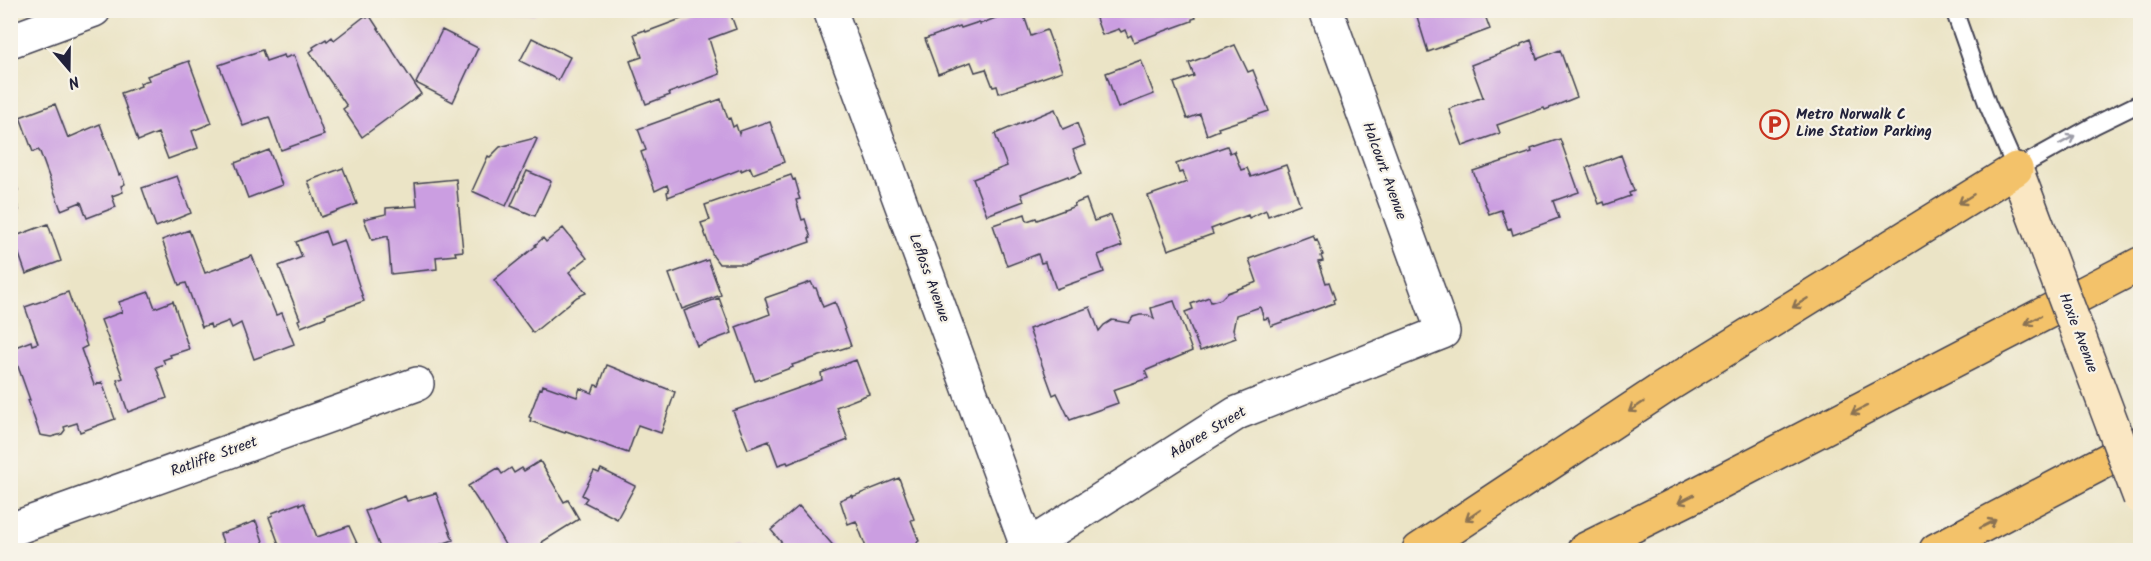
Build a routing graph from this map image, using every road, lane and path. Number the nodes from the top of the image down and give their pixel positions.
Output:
1 (94, 10) edge
2 (830, 10) edge
3 (1326, 10) edge
4 (1954, 10) edge
5 (10, 41) edge
6 (2140, 103) edge
7 (2016, 169) junction
8 (2140, 264) edge
9 (1443, 332) joint
10 (417, 384) dead end
11 (2140, 443) edge
12 (2140, 498) edge
13 (10, 530) edge
14 (1025, 548) edge
15 (1419, 550) edge
16 (1584, 550) edge
17 (1936, 550) edge

1 - 5 street
2 - 14 street, Lefloss Avenue
3 - 9 street, Halcourt Avenue
4 - 7 lane
7 -> 6 lane
7 - 12 main road, Hoxie Avenue, bridge
7 -> 15 highway
8 -> 16 highway
9 - 14 street, Adoree Street
10 - 13 street, Ratliffe Street
17 -> 11 highway

